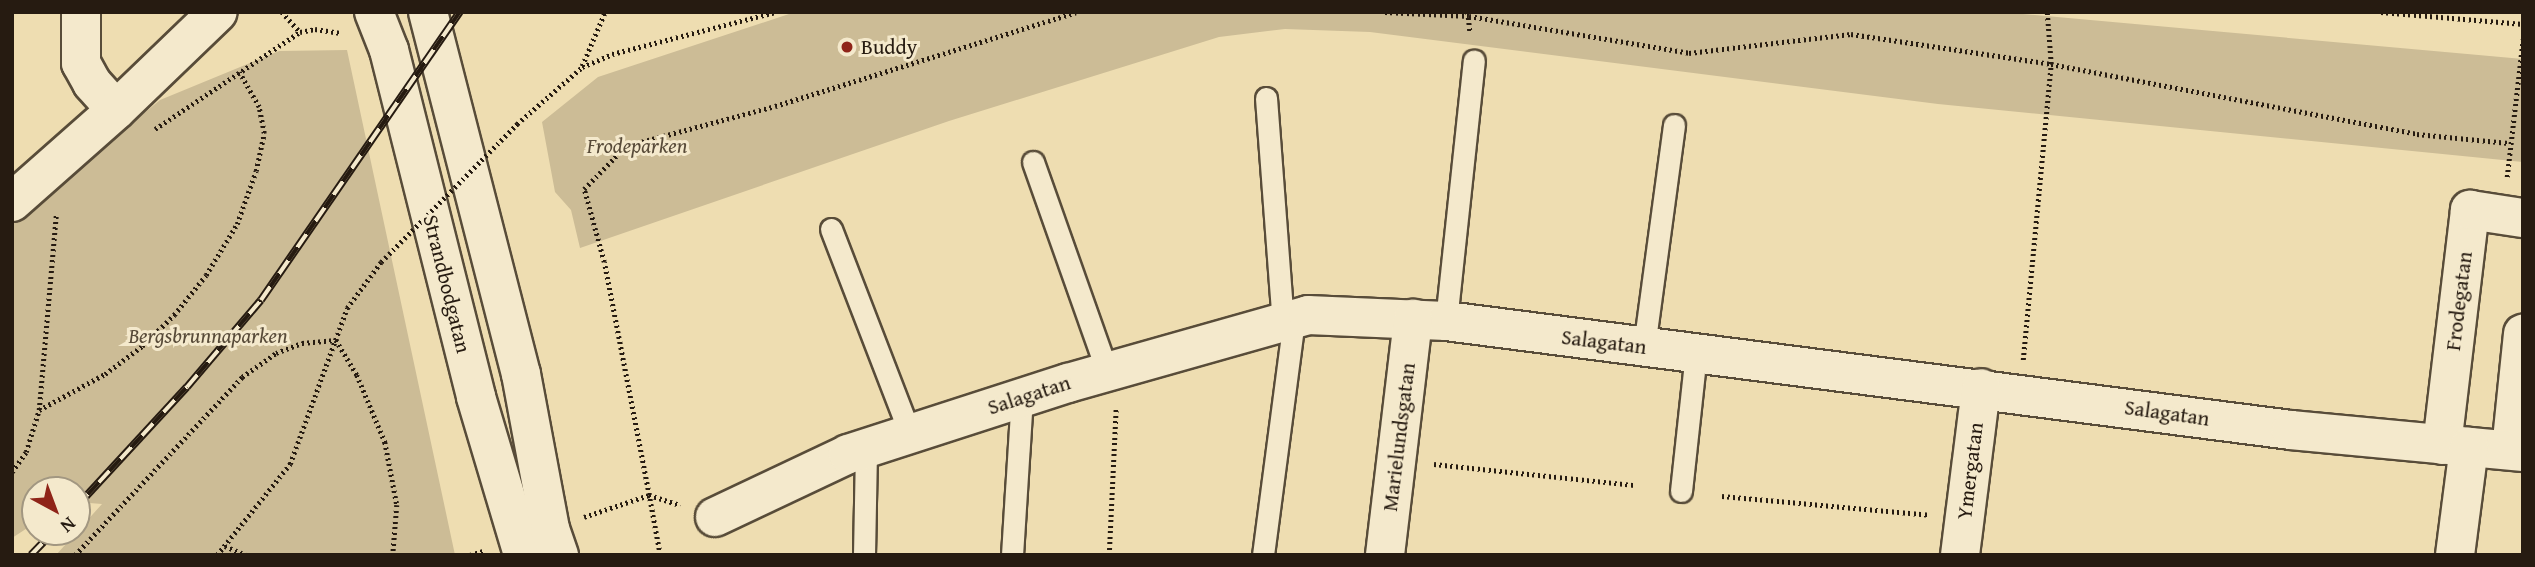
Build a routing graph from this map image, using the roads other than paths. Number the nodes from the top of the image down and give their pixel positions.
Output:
1 (81, 12) edge
2 (196, 12) edge
3 (218, 12) edge
4 (374, 12) edge
5 (428, 12) edge
6 (169, 56) junction
7 (1474, 61) dead end
8 (1266, 98) dead end
9 (116, 110) junction
10 (1674, 125) dead end
11 (1033, 162) dead end
12 (12, 202) edge
13 (2523, 218) edge
14 (831, 229) dead end
15 (1289, 320) junction
16 (1429, 320) junction
17 (2523, 334) edge
18 (1644, 347) junction
19 (1696, 353) junction
20 (1112, 370) junction
21 (1981, 388) junction
22 (1022, 397) junction
23 (910, 434) junction
24 (2456, 446) junction
25 (866, 448) junction
26 (2517, 451) edge
27 (1681, 491) dead end
28 (716, 517) road end
29 (1962, 537) edge
30 (523, 555) edge
31 (559, 555) edge
32 (864, 555) edge
33 (1012, 555) edge
34 (1263, 555) edge
35 (1385, 555) edge
36 (2455, 555) edge

1 - 9 street
2 - 6 street
3 - 6 street
4 - 30 street, Strandbodgatan
5 - 31 street
6 - 9 street
7 - 16 lane
8 - 15 lane
9 - 12 street
10 - 18 lane
11 - 20 lane
13 - 24 street, Frodegatan
14 - 23 lane
15 - 16 street, Salagatan
15 - 20 street, Salagatan
15 - 34 lane
16 - 18 street, Salagatan
16 - 35 street, Marielundsgatan
17 - 26 street
18 - 19 street, Salagatan
19 - 21 street, Salagatan
19 - 27 lane
20 - 22 street, Salagatan
21 - 24 street, Salagatan
21 - 29 street, Ymergatan
22 - 23 street, Salagatan
22 - 33 lane
23 - 25 street, Salagatan
24 - 26 street, Salagatan
24 - 36 street, Frodegatan
25 - 28 street, Salagatan
25 - 32 lane

